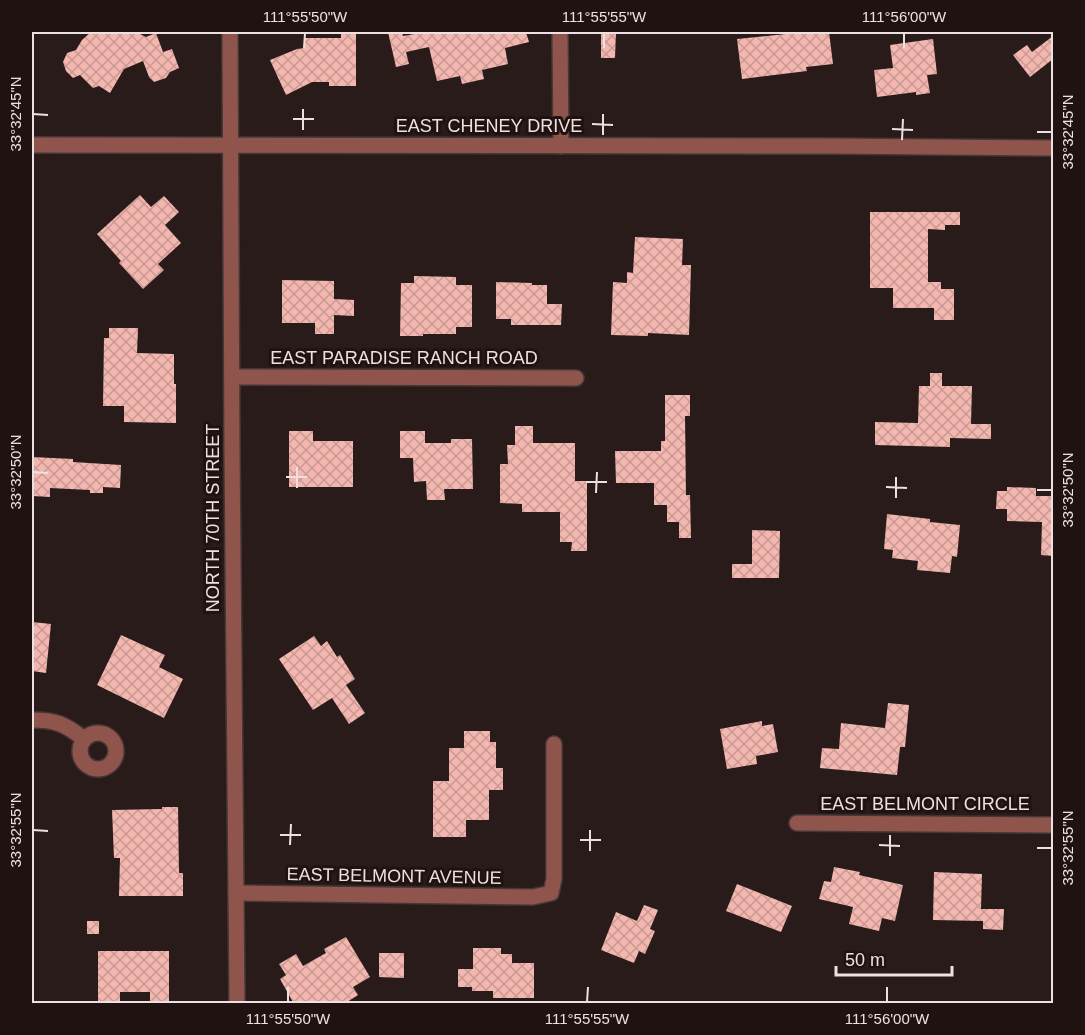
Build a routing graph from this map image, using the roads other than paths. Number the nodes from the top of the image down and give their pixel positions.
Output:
1 (230, 32) edge
2 (560, 32) edge
3 (32, 145) edge
4 (231, 145) junction
5 (561, 146) junction
6 (1053, 148) edge
7 (232, 377) junction
8 (576, 378) dead end
9 (32, 720) edge
10 (84, 739) dead end
11 (554, 744) dead end
12 (797, 823) dead end
13 (1053, 825) edge
14 (236, 893) junction
15 (237, 1004) edge

1 - 4 street, NORTH 70TH STREET
2 - 5 street
3 - 4 street, EAST CHENEY DRIVE
4 - 5 street, EAST CHENEY DRIVE
4 - 7 street, NORTH 70TH STREET
5 - 6 street, EAST CHENEY DRIVE
7 - 8 street, EAST PARADISE RANCH ROAD
7 - 14 street, NORTH 70TH STREET
9 - 10 street
11 - 14 street, EAST BELMONT AVENUE
12 - 13 street, EAST BELMONT CIRCLE
14 - 15 street, NORTH 70TH STREET

